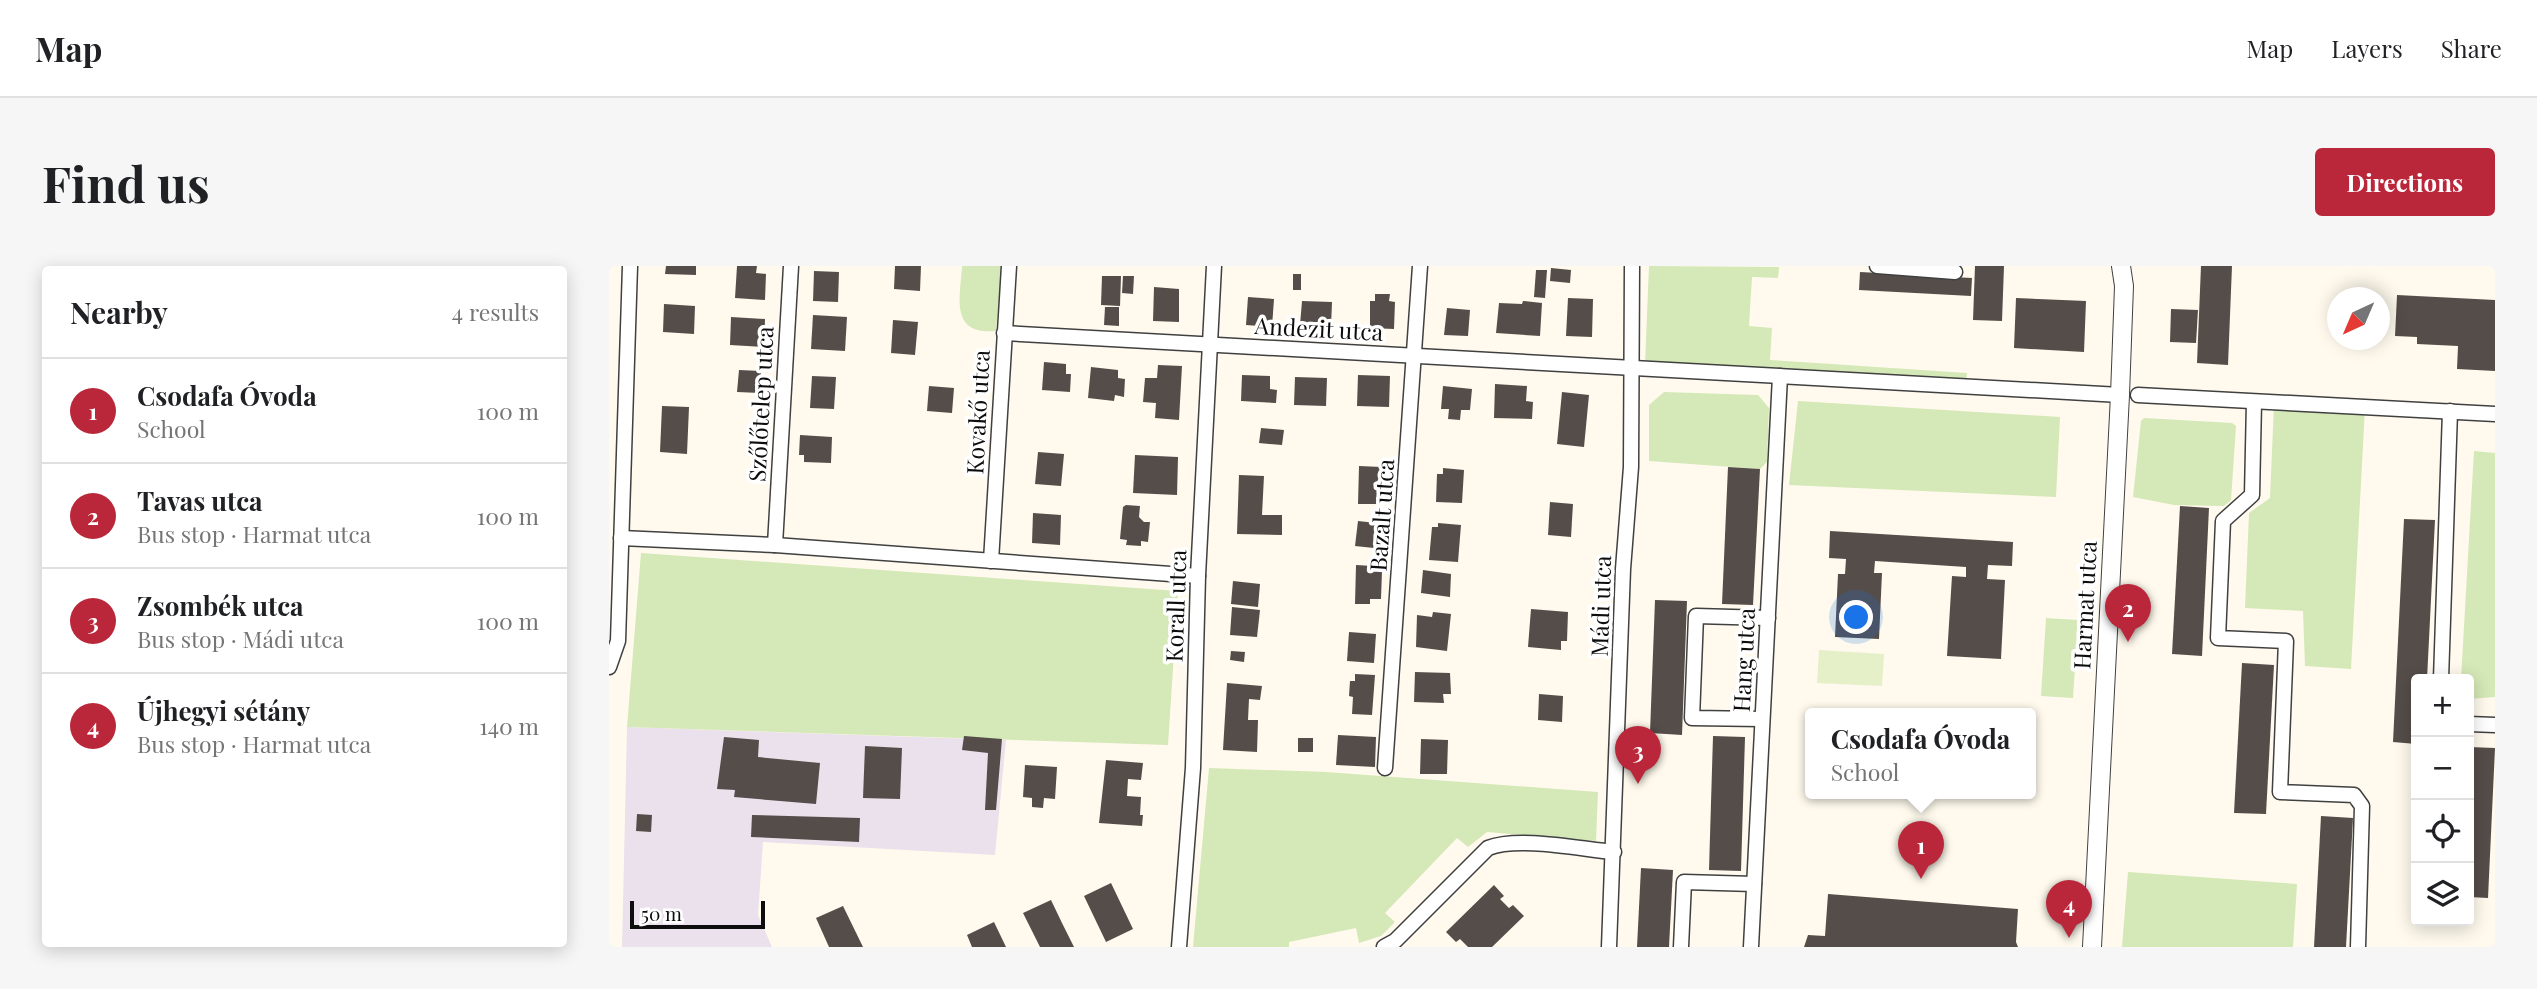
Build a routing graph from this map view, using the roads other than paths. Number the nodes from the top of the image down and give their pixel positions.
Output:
1 (630, 266) edge
2 (791, 266) edge
3 (1009, 266) edge
4 (1214, 266) edge
5 (1420, 266) edge
6 (1632, 266) edge
7 (1877, 266) edge
8 (2121, 266) edge
9 (1955, 272) dead end
10 (1004, 333) junction
11 (1209, 345) junction
12 (1415, 356) junction
13 (1632, 367) junction
14 (1780, 376) junction
15 (2129, 395) junction
16 (2255, 402) junction
17 (2450, 411) junction
18 (2495, 414) edge
19 (621, 538) junction
20 (775, 545) junction
21 (991, 561) junction
22 (1198, 576) junction
23 (618, 603) junction
24 (1768, 618) junction
25 (609, 630) edge
26 (609, 667) edge
27 (2441, 674) edge
28 (1762, 719) junction
29 (2474, 724) edge
30 (2495, 725) edge
31 (1385, 768) dead end
32 (1614, 852) junction
33 (1754, 884) junction
34 (1179, 947) edge
35 (1384, 947) edge
36 (1609, 947) edge
37 (1681, 947) edge
38 (1751, 947) edge
39 (2092, 947) edge
40 (2358, 947) edge

1 - 19 street
2 - 20 street, Szőlőtelep utca
3 - 10 street, Kovakő utca
4 - 11 street, Korall utca
5 - 12 street, Bazalt utca
6 - 13 street, Mádi utca
7 - 9 street
8 - 15 street, Harmat utca
10 - 11 street, Andezit utca
10 - 21 street, Kovakő utca
11 - 12 street, Andezit utca
11 - 22 street, Korall utca
12 - 13 street, Andezit utca
12 - 31 street, Bazalt utca
13 - 14 street, Andezit utca
13 - 32 street, Mádi utca
14 - 15 street, Andezit utca
14 - 24 street, Hang utca
15 - 16 street, Andezit utca
15 - 39 street, Harmat utca
16 - 17 street, Andezit utca
16 - 40 street
17 - 18 street, Andezit utca
17 - 27 street
19 - 20 street
19 - 23 street
20 - 21 street
21 - 22 street
22 - 34 street, Korall utca
23 - 25 street
23 - 26 street
24 - 28 street, Hang utca
24 - 28 street
28 - 33 street, Hang utca
29 - 30 street
32 - 35 street
32 - 36 street, Mádi utca
33 - 37 street
33 - 38 street, Hang utca

